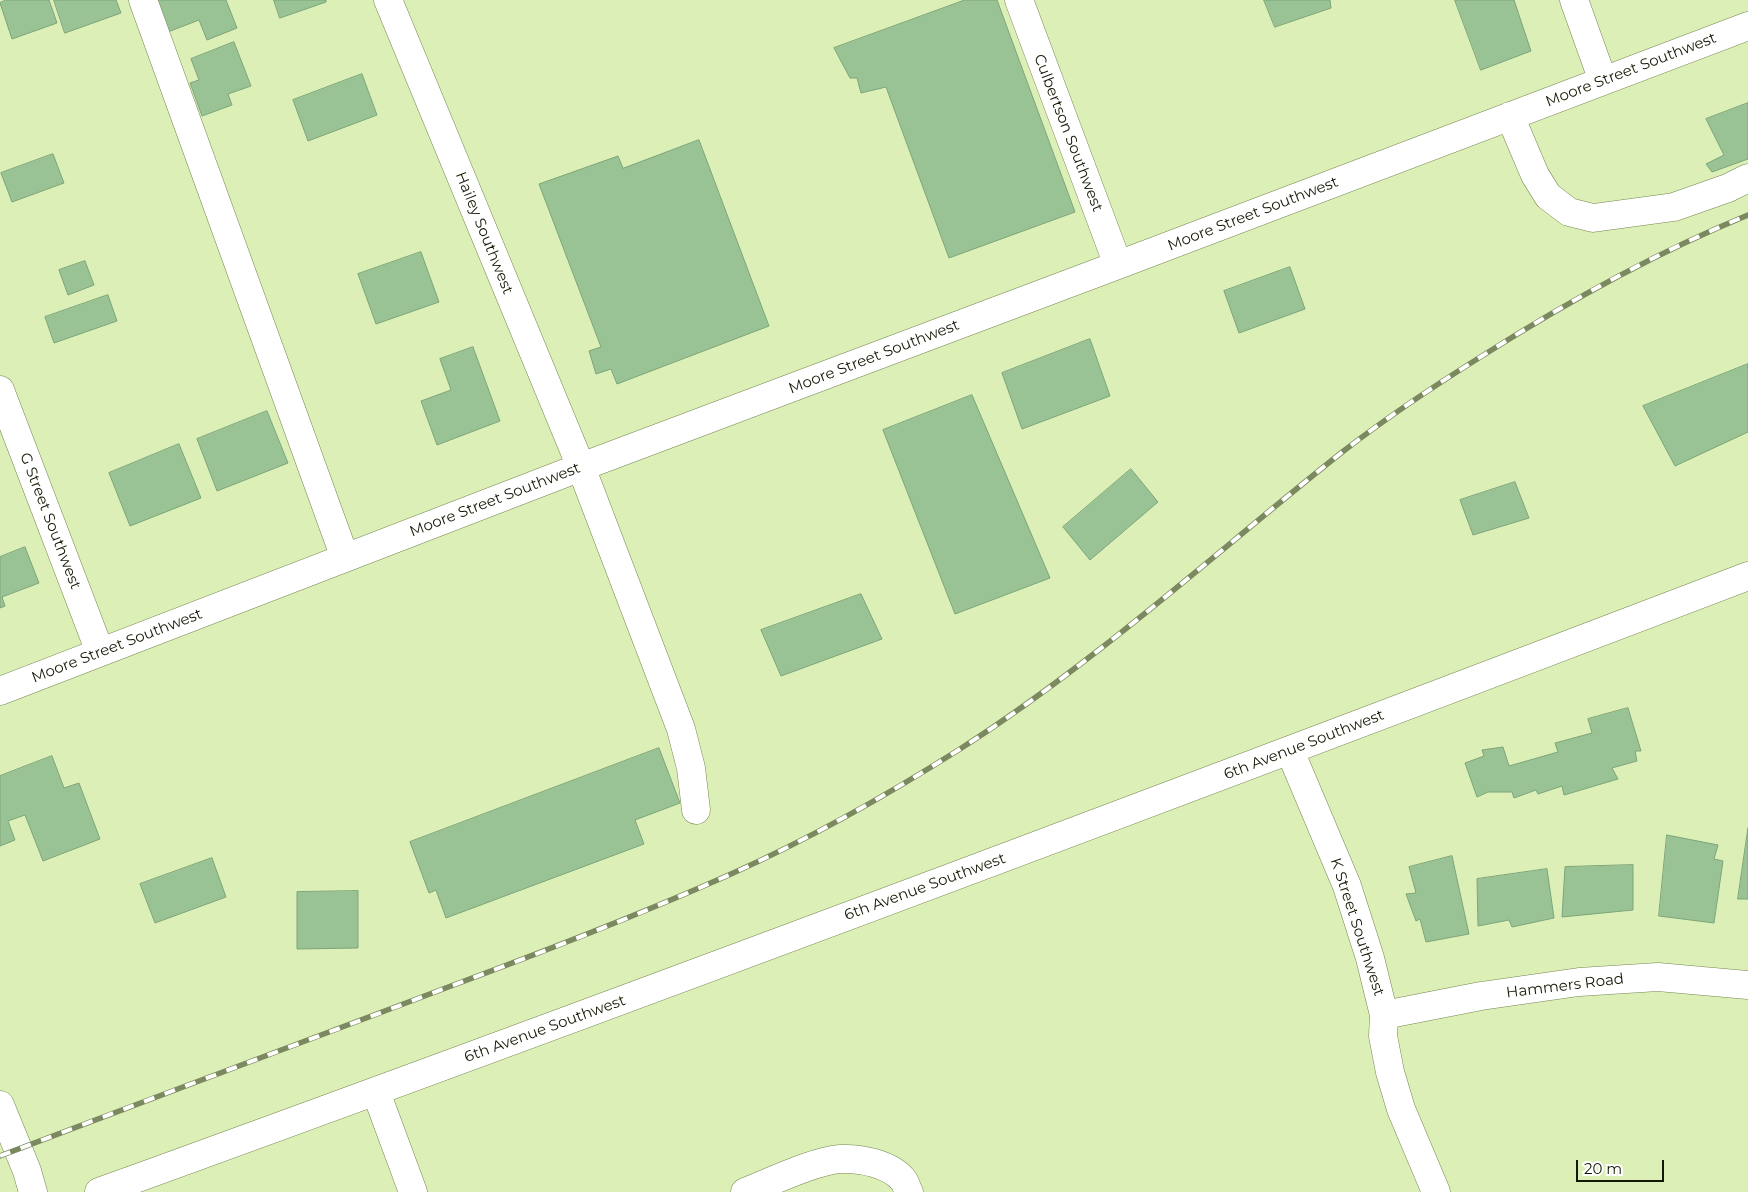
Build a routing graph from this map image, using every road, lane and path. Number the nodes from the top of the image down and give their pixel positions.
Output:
1 (143, 0) edge
2 (388, 0) edge
3 (1019, 0) edge
4 (1574, 0) edge
5 (1748, 26) edge
6 (1603, 81) junction
7 (1510, 116) junction
8 (1748, 178) edge
9 (1118, 266) junction
10 (0, 390) edge
11 (580, 467) junction
12 (345, 558) junction
13 (1748, 576) edge
14 (100, 652) junction
15 (0, 691) edge
16 (1290, 751) junction
17 (696, 810) dead end
18 (1748, 985) edge
19 (1384, 1015) junction
20 (376, 1092) junction
21 (0, 1105) edge
22 (33, 1192) edge
23 (99, 1192) edge
24 (413, 1192) edge
25 (745, 1192) edge
26 (909, 1192) edge
27 (1436, 1192) edge

1 - 12 street
2 - 11 street, Hailey Southwest
3 - 9 street, Culbertson Southwest
4 - 6 street
5 - 6 street, Moore Street Southwest
6 - 7 street, Moore Street Southwest
7 - 8 street
7 - 9 street, Moore Street Southwest
9 - 11 street, Moore Street Southwest
10 - 14 street, G Street Southwest
11 - 12 street, Moore Street Southwest
11 - 17 street, Hailey Southwest
12 - 14 street, Moore Street Southwest
13 - 16 street, 6th Avenue Southwest
14 - 15 street, Moore Street Southwest
16 - 19 street, K Street Southwest
16 - 20 street, 6th Avenue Southwest
18 - 19 street, Hammers Road
19 - 27 street, K Street Southwest
20 - 23 street, 6th Avenue Southwest
20 - 24 street
21 - 22 street
25 - 26 street

